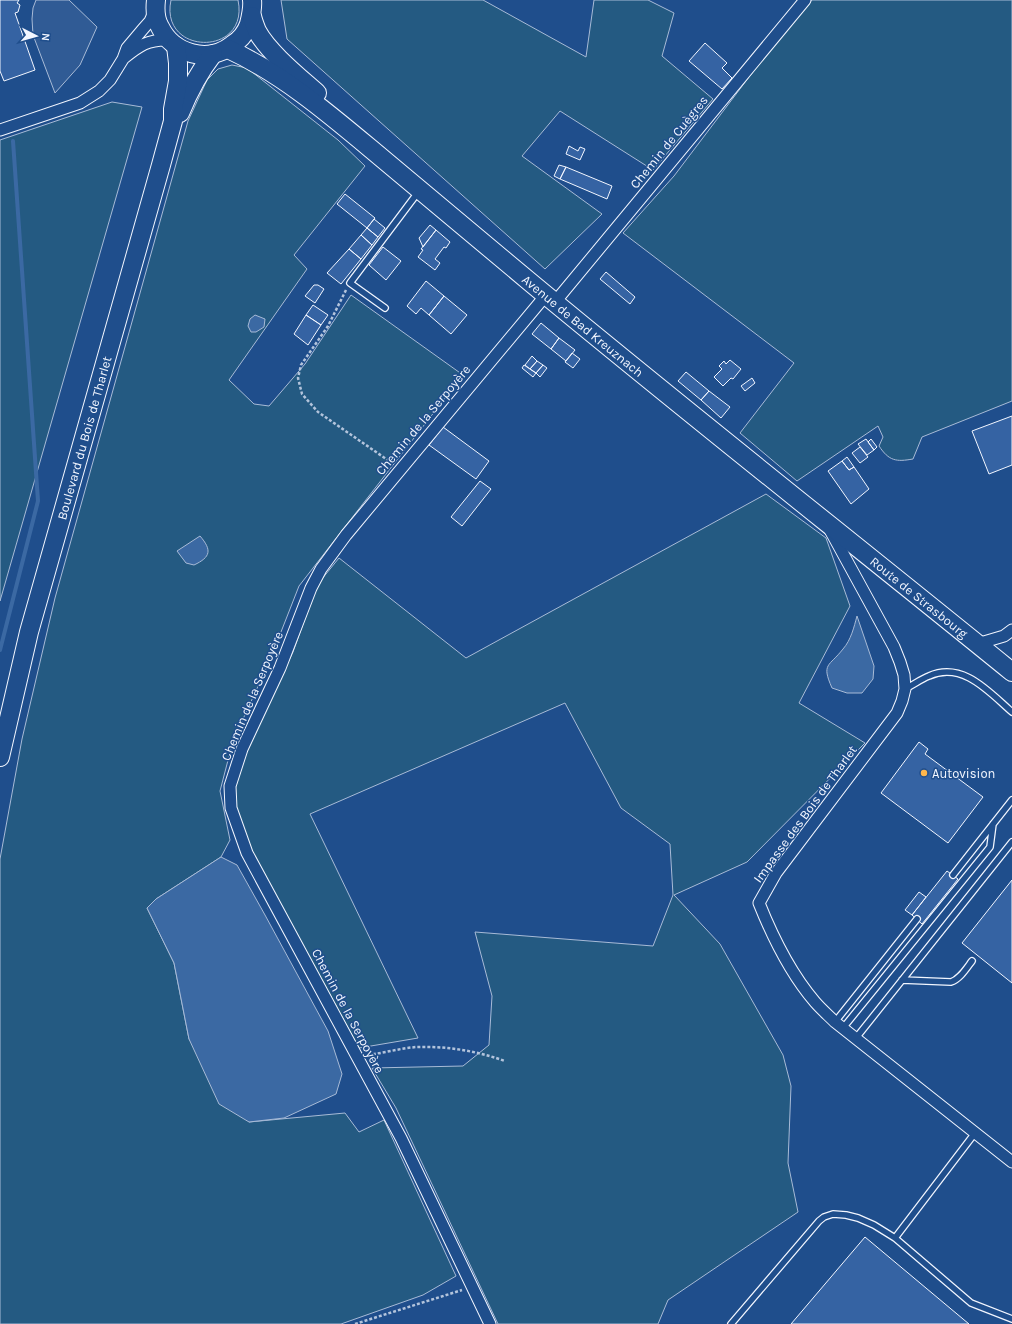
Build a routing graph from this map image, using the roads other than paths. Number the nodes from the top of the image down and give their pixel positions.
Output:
1 (805, 0) edge
2 (155, 5) edge
3 (252, 8) edge
4 (172, 43) junction
5 (220, 51) junction
6 (124, 58) junction
7 (173, 120) junction
8 (342, 125) junction
9 (0, 130) edge
10 (420, 190) junction
11 (551, 299) junction
12 (385, 308) dead end
13 (826, 523) junction
14 (1012, 630) edge
15 (977, 644) junction
16 (1012, 672) edge
17 (905, 689) junction
18 (1012, 712) edge
19 (0, 757) edge
20 (1012, 800) edge
21 (993, 824) junction
22 (1012, 842) edge
23 (953, 875) dead end
24 (917, 919) dead end
25 (972, 961) dead end
26 (902, 980) junction
27 (839, 1025) junction
28 (856, 1038) junction
29 (975, 1133) junction
30 (1012, 1162) edge
31 (895, 1238) junction
32 (1012, 1319) edge
33 (490, 1324) edge
34 (731, 1324) edge

1 - 11 street, Chemin de Cuègres
2 - 4 main road
2 - 6 street
3 - 5 main road, Boulevard du Bois de Tharlet
3 - 8 main road, Avenue de Bad Kreuznach
4 - 5 main road
4 - 6 street
4 - 7 main road, Boulevard du Bois de Tharlet
5 - 7 main road, Boulevard du Bois de Tharlet
5 - 8 main road, Avenue de Bad Kreuznach
6 - 9 street
7 - 19 main road, Boulevard du Bois de Tharlet
8 - 10 main road, Avenue de Bad Kreuznach
10 - 11 main road, Avenue de Bad Kreuznach
10 - 12 lane
11 - 13 main road, Avenue de Bad Kreuznach
11 - 33 street, Chemin de la Serpoyère
13 - 15 main road, Route de Strasbourg
13 - 17 street, Impasse des Bois de Tharlet
14 - 15 street
15 - 16 main road, Route de Strasbourg
17 - 18 lane
17 - 27 street, Impasse des Bois de Tharlet
20 - 21 lane
21 - 23 lane
21 - 27 lane
22 - 26 lane
24 - 27 lane
25 - 26 lane
26 - 28 lane
27 - 28 street, Impasse des Bois de Tharlet
28 - 29 street, Impasse des Bois de Tharlet
29 - 30 street, Impasse des Bois de Tharlet
29 - 31 lane
31 - 32 lane
31 - 34 lane

